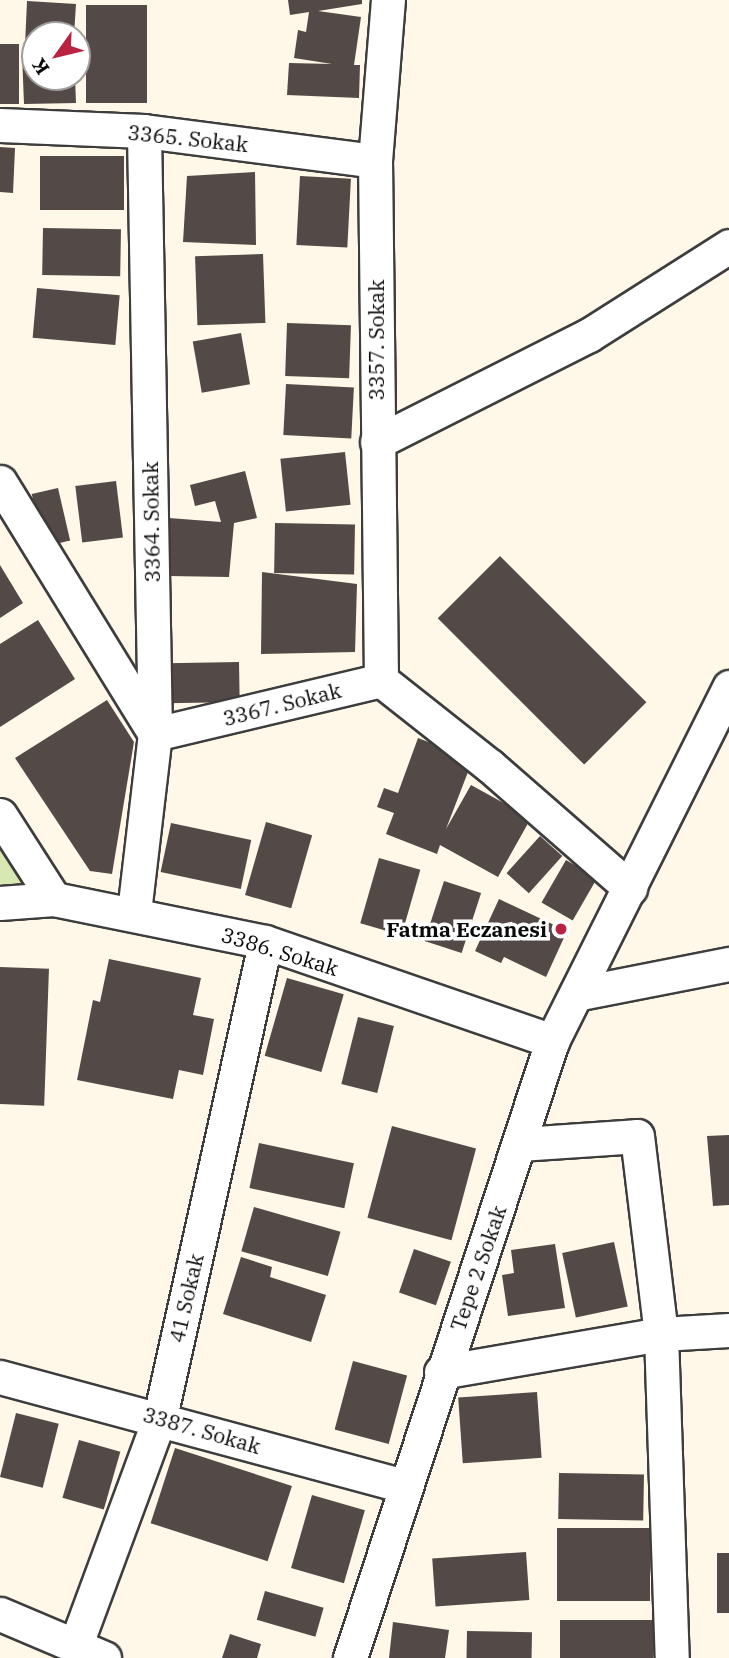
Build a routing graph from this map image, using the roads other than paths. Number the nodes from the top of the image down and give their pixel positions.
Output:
1 (388, 0) edge
2 (0, 125) edge
3 (144, 131) junction
4 (375, 161) junction
5 (729, 246) edge
6 (377, 442) junction
7 (0, 482) edge
8 (381, 680) junction
9 (729, 687) edge
10 (155, 734) junction
11 (0, 815) edge
12 (630, 888) junction
13 (54, 899) junction
14 (0, 902) edge
15 (134, 912) junction
16 (265, 943) junction
17 (729, 964) edge
18 (576, 994) junction
19 (552, 1041) junction
20 (521, 1144) junction
21 (729, 1330) edge
22 (661, 1334) junction
23 (441, 1372) junction
24 (0, 1377) edge
25 (160, 1417) junction
26 (404, 1486) junction
27 (0, 1614) edge
28 (90, 1651) edge
29 (351, 1658) edge
30 (672, 1658) edge

1 - 4 street, 3357. Sokak
2 - 3 street, 3365. Sokak
3 - 4 street, 3365. Sokak
3 - 10 street, 3364. Sokak
4 - 6 street, 3357. Sokak
5 - 6 street
6 - 8 street, 3357. Sokak
7 - 10 street
8 - 10 street, 3367. Sokak
8 - 12 street
9 - 12 street, Tepe 2 Sokak
10 - 15 street, 3364. Sokak
11 - 13 street
12 - 18 street, Tepe 2 Sokak
13 - 14 street, 3386. Sokak
13 - 15 street, 3386. Sokak
15 - 16 street, 3386. Sokak
16 - 19 street, 3386. Sokak
16 - 25 street, 41 Sokak
17 - 18 street
18 - 19 street, Tepe 2 Sokak
19 - 20 street, Tepe 2 Sokak
20 - 22 street
20 - 23 street, Tepe 2 Sokak
21 - 22 street
22 - 23 street
22 - 30 street
23 - 26 street, Tepe 2 Sokak
24 - 25 street, 3387. Sokak
25 - 26 street, 3387. Sokak
25 - 28 street, 41 Sokak
26 - 29 street, Tepe 2 Sokak
27 - 28 street

